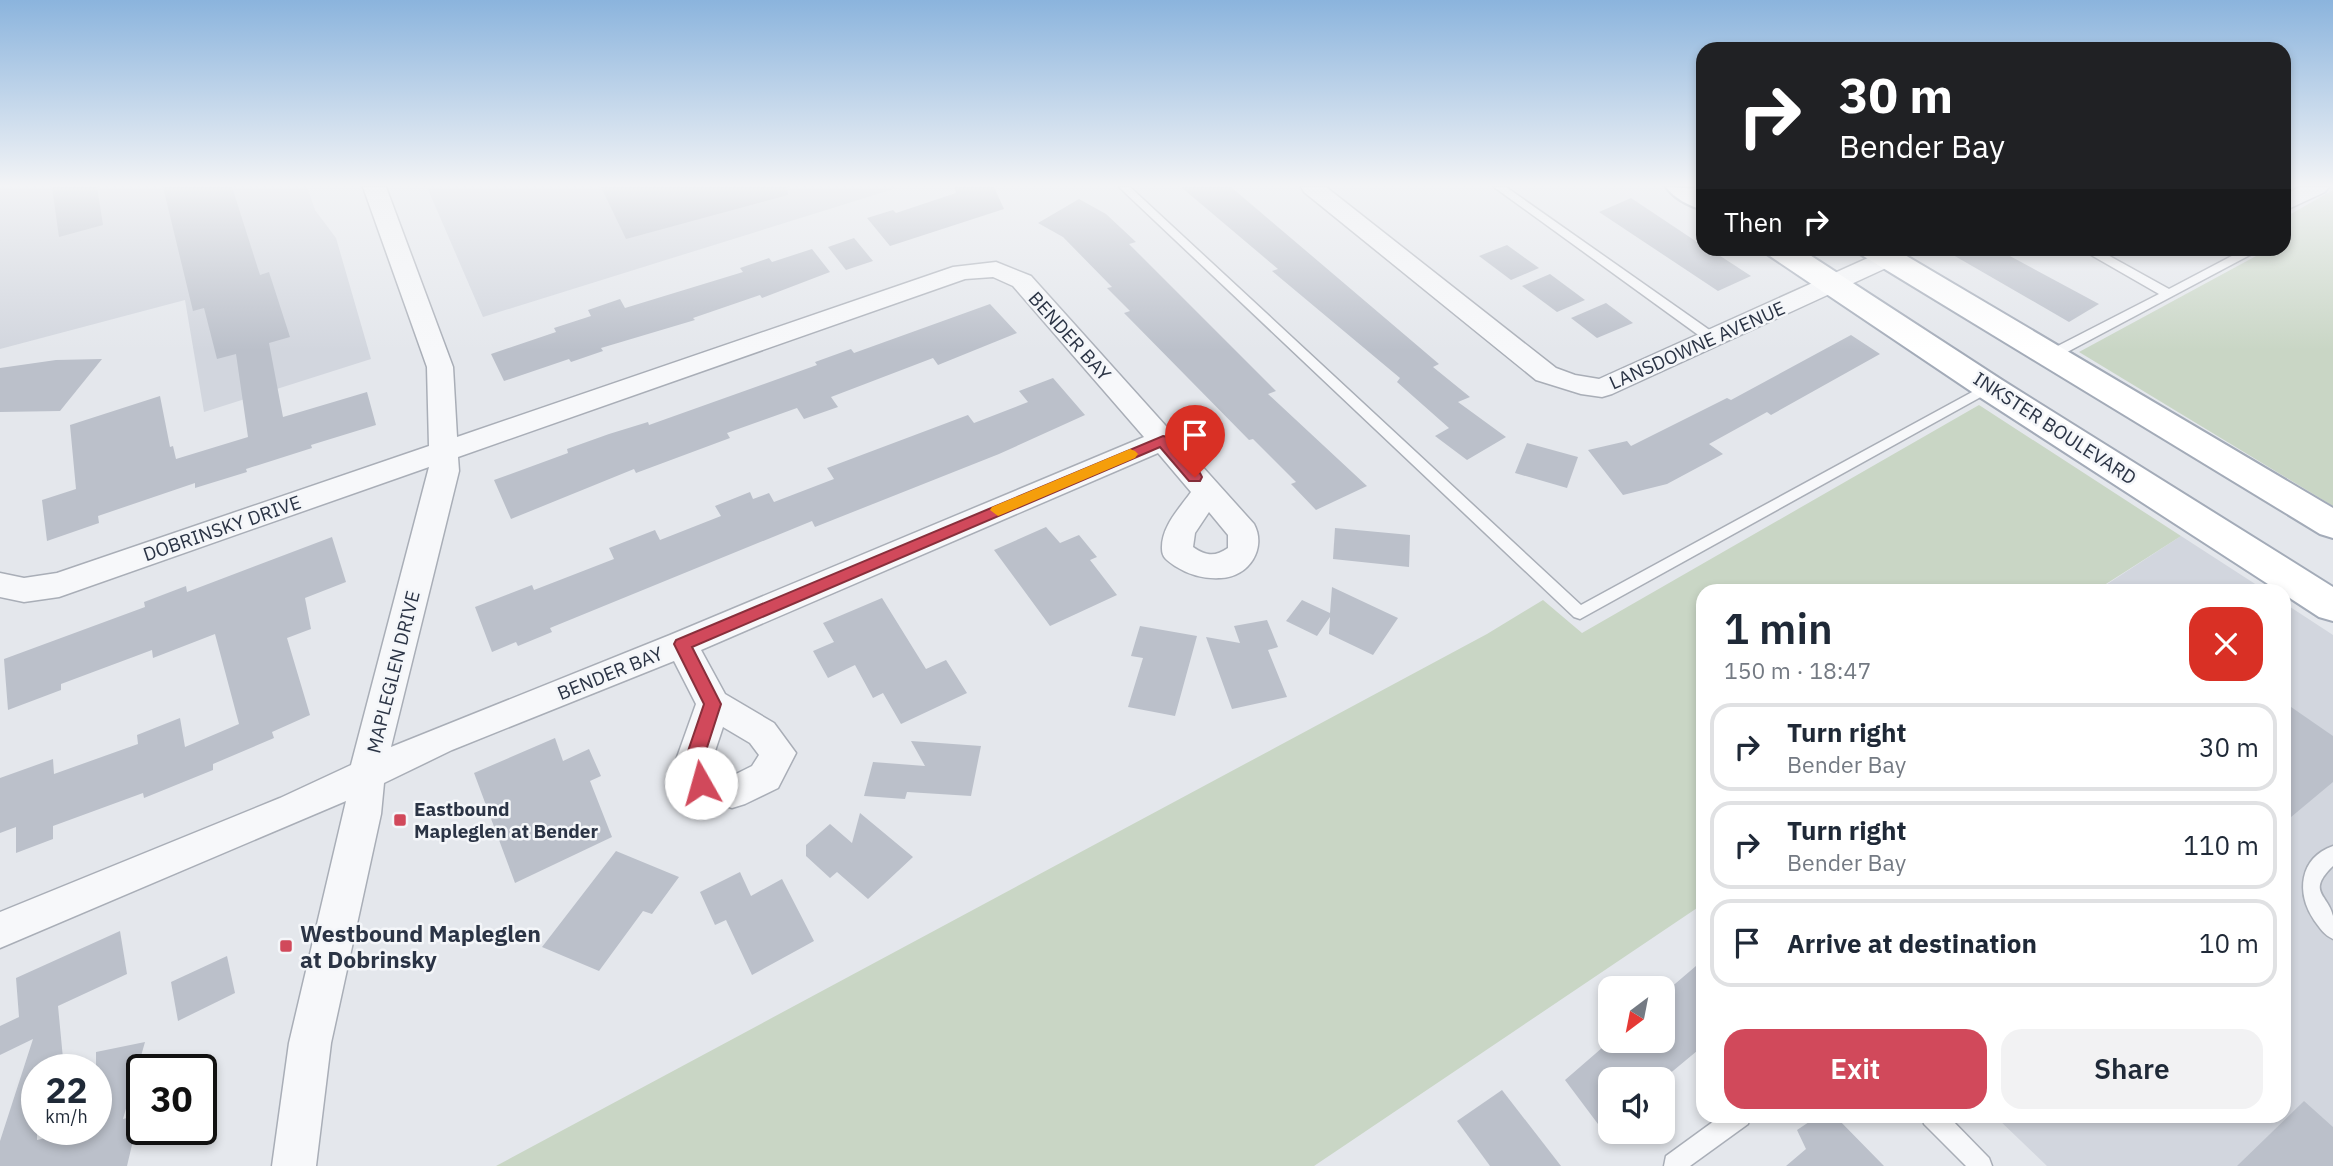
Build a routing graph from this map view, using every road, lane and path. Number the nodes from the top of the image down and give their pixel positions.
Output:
1 (393, 241) edge
2 (1182, 241) edge
3 (1380, 241) edge
4 (1576, 241) edge
5 (1790, 256) edge
6 (1874, 256) edge
7 (1884, 256) edge
8 (2100, 256) edge
9 (2240, 256) edge
10 (1832, 283) junction
11 (2167, 293) junction
12 (1713, 339) junction
13 (2051, 355) junction
14 (1990, 388) junction
15 (1163, 440) junction
16 (443, 451) junction
17 (1207, 492) dead end
18 (2333, 525) edge
19 (0, 585) edge
20 (2333, 606) edge
21 (682, 644) junction
22 (713, 704) dead end
23 (367, 773) junction
24 (2333, 854) edge
25 (0, 930) edge
26 (2333, 930) edge
27 (1730, 1123) edge
28 (1938, 1123) edge
29 (1674, 1164) dead end
30 (294, 1166) edge
31 (1981, 1166) edge

1 - 16 street, MAPLEGLEN DRIVE
2 - 14 lane
3 - 12 street, LANSDOWNE AVENUE
4 - 12 lane
5 - 10 main road, INKSTER BOULEVARD
6 - 10 street, LANSDOWNE AVENUE
7 - 13 main road
8 - 11 lane
9 - 11 lane
10 - 12 street, LANSDOWNE AVENUE
10 - 14 main road, INKSTER BOULEVARD
11 - 13 lane
13 - 18 main road
14 - 20 main road, INKSTER BOULEVARD
15 - 16 street, BENDER BAY
15 - 17 street, BENDER BAY
15 - 21 street, BENDER BAY
16 - 19 street, DOBRINSKY DRIVE
16 - 23 street, MAPLEGLEN DRIVE
21 - 22 street
21 - 23 street, BENDER BAY
23 - 25 street
23 - 30 street, MAPLEGLEN DRIVE
24 - 26 lane
27 - 29 lane
28 - 31 lane

